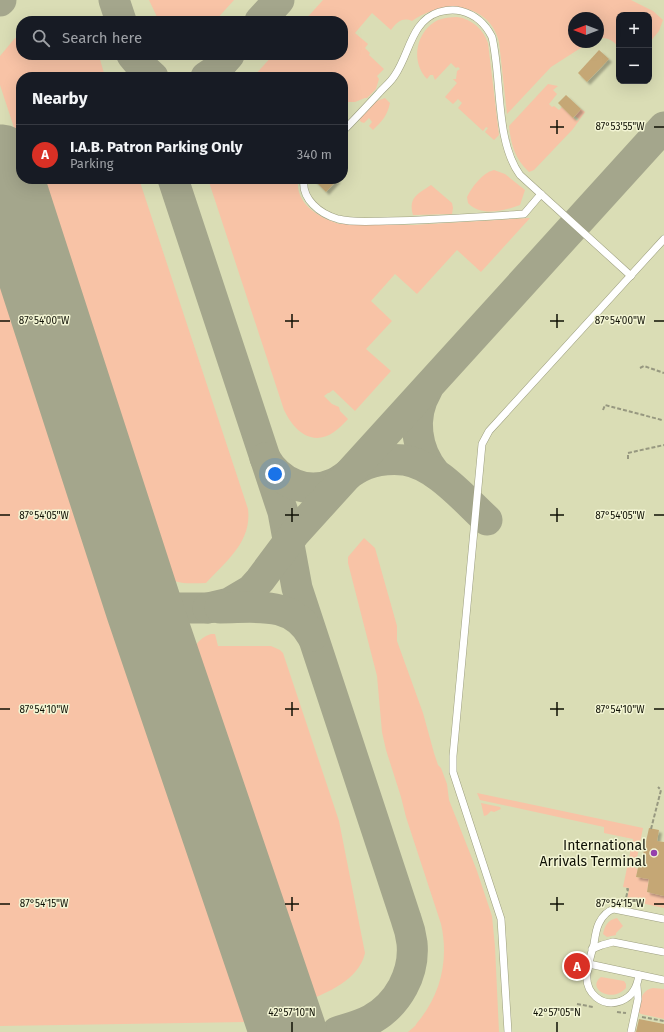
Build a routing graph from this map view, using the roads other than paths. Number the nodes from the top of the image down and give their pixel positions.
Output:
1 (348, 126) edge
2 (303, 184) edge
3 (541, 194) junction
4 (664, 239) edge
5 (631, 276) junction
6 (664, 919) edge
7 (592, 949) junction
8 (664, 952) edge
9 (589, 964) junction
10 (640, 975) junction
11 (664, 980) edge
12 (637, 986) junction
13 (508, 1032) edge
14 (631, 1032) edge

1 - 3 lane
2 - 3 lane
3 - 5 lane
4 - 5 lane
5 - 13 lane
6 - 7 lane
7 - 8 lane
7 - 9 lane
9 - 10 lane
9 - 12 lane
10 - 11 lane
10 - 12 lane
12 - 14 lane

